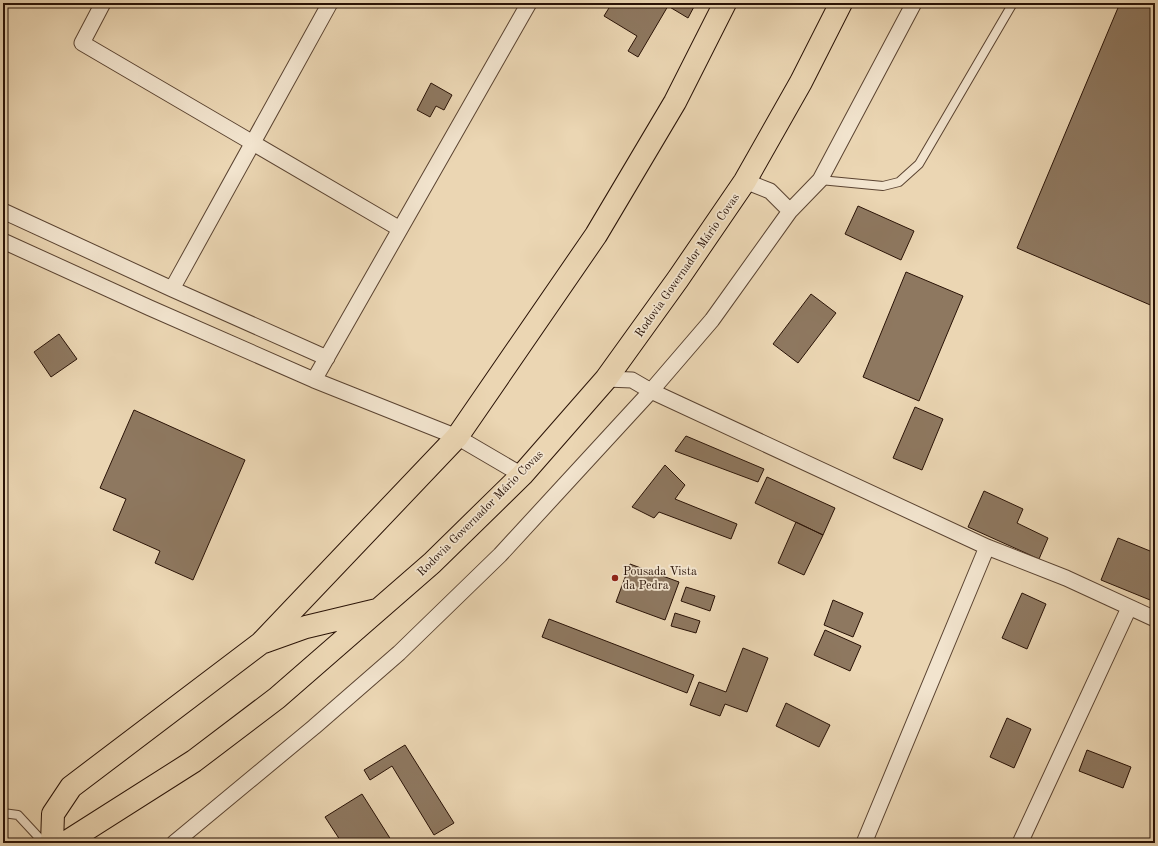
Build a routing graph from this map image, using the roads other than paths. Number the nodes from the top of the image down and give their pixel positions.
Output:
1 (103, 3) edge
2 (330, 3) edge
3 (529, 3) edge
4 (725, 3) edge
5 (841, 3) edge
6 (914, 3) edge
7 (1013, 3) edge
8 (253, 143) junction
9 (820, 180) junction
10 (745, 181) junction
11 (790, 210) junction
12 (3, 211) edge
13 (400, 229) junction
14 (3, 241) edge
15 (172, 290) junction
16 (327, 358) junction
17 (606, 379) junction
18 (314, 380) junction
19 (651, 391) junction
20 (457, 437) junction
21 (522, 475) junction
22 (988, 547) junction
23 (1129, 608) junction
24 (380, 610) junction
25 (1155, 619) edge
26 (260, 643) junction
27 (3, 813) edge
28 (44, 843) edge
29 (52, 843) edge
30 (65, 843) edge
31 (174, 843) edge
32 (864, 843) edge
33 (1020, 843) edge

1 - 8 street
2 - 8 street
3 - 13 street
4 - 20 highway
5 - 10 highway, Rodovia Governador Mário Covas
6 - 9 street
7 - 9 lane
8 - 13 street
8 - 15 street
9 - 11 street
10 - 11 street
10 - 17 highway, Rodovia Governador Mário Covas
11 - 19 street
12 - 15 street
13 - 16 street
14 - 18 street
15 - 16 street
16 - 18 street
17 - 19 street
17 - 21 highway, Rodovia Governador Mário Covas
18 - 20 street
19 - 22 street
19 - 31 street
20 - 21 street
20 - 26 highway
21 - 24 highway, Rodovia Governador Mário Covas
22 - 23 street
22 - 32 street
23 - 25 street
23 - 33 street
24 - 26 highway
24 - 30 highway, Rodovia Governador Mário Covas
26 - 29 highway
27 - 28 lane

